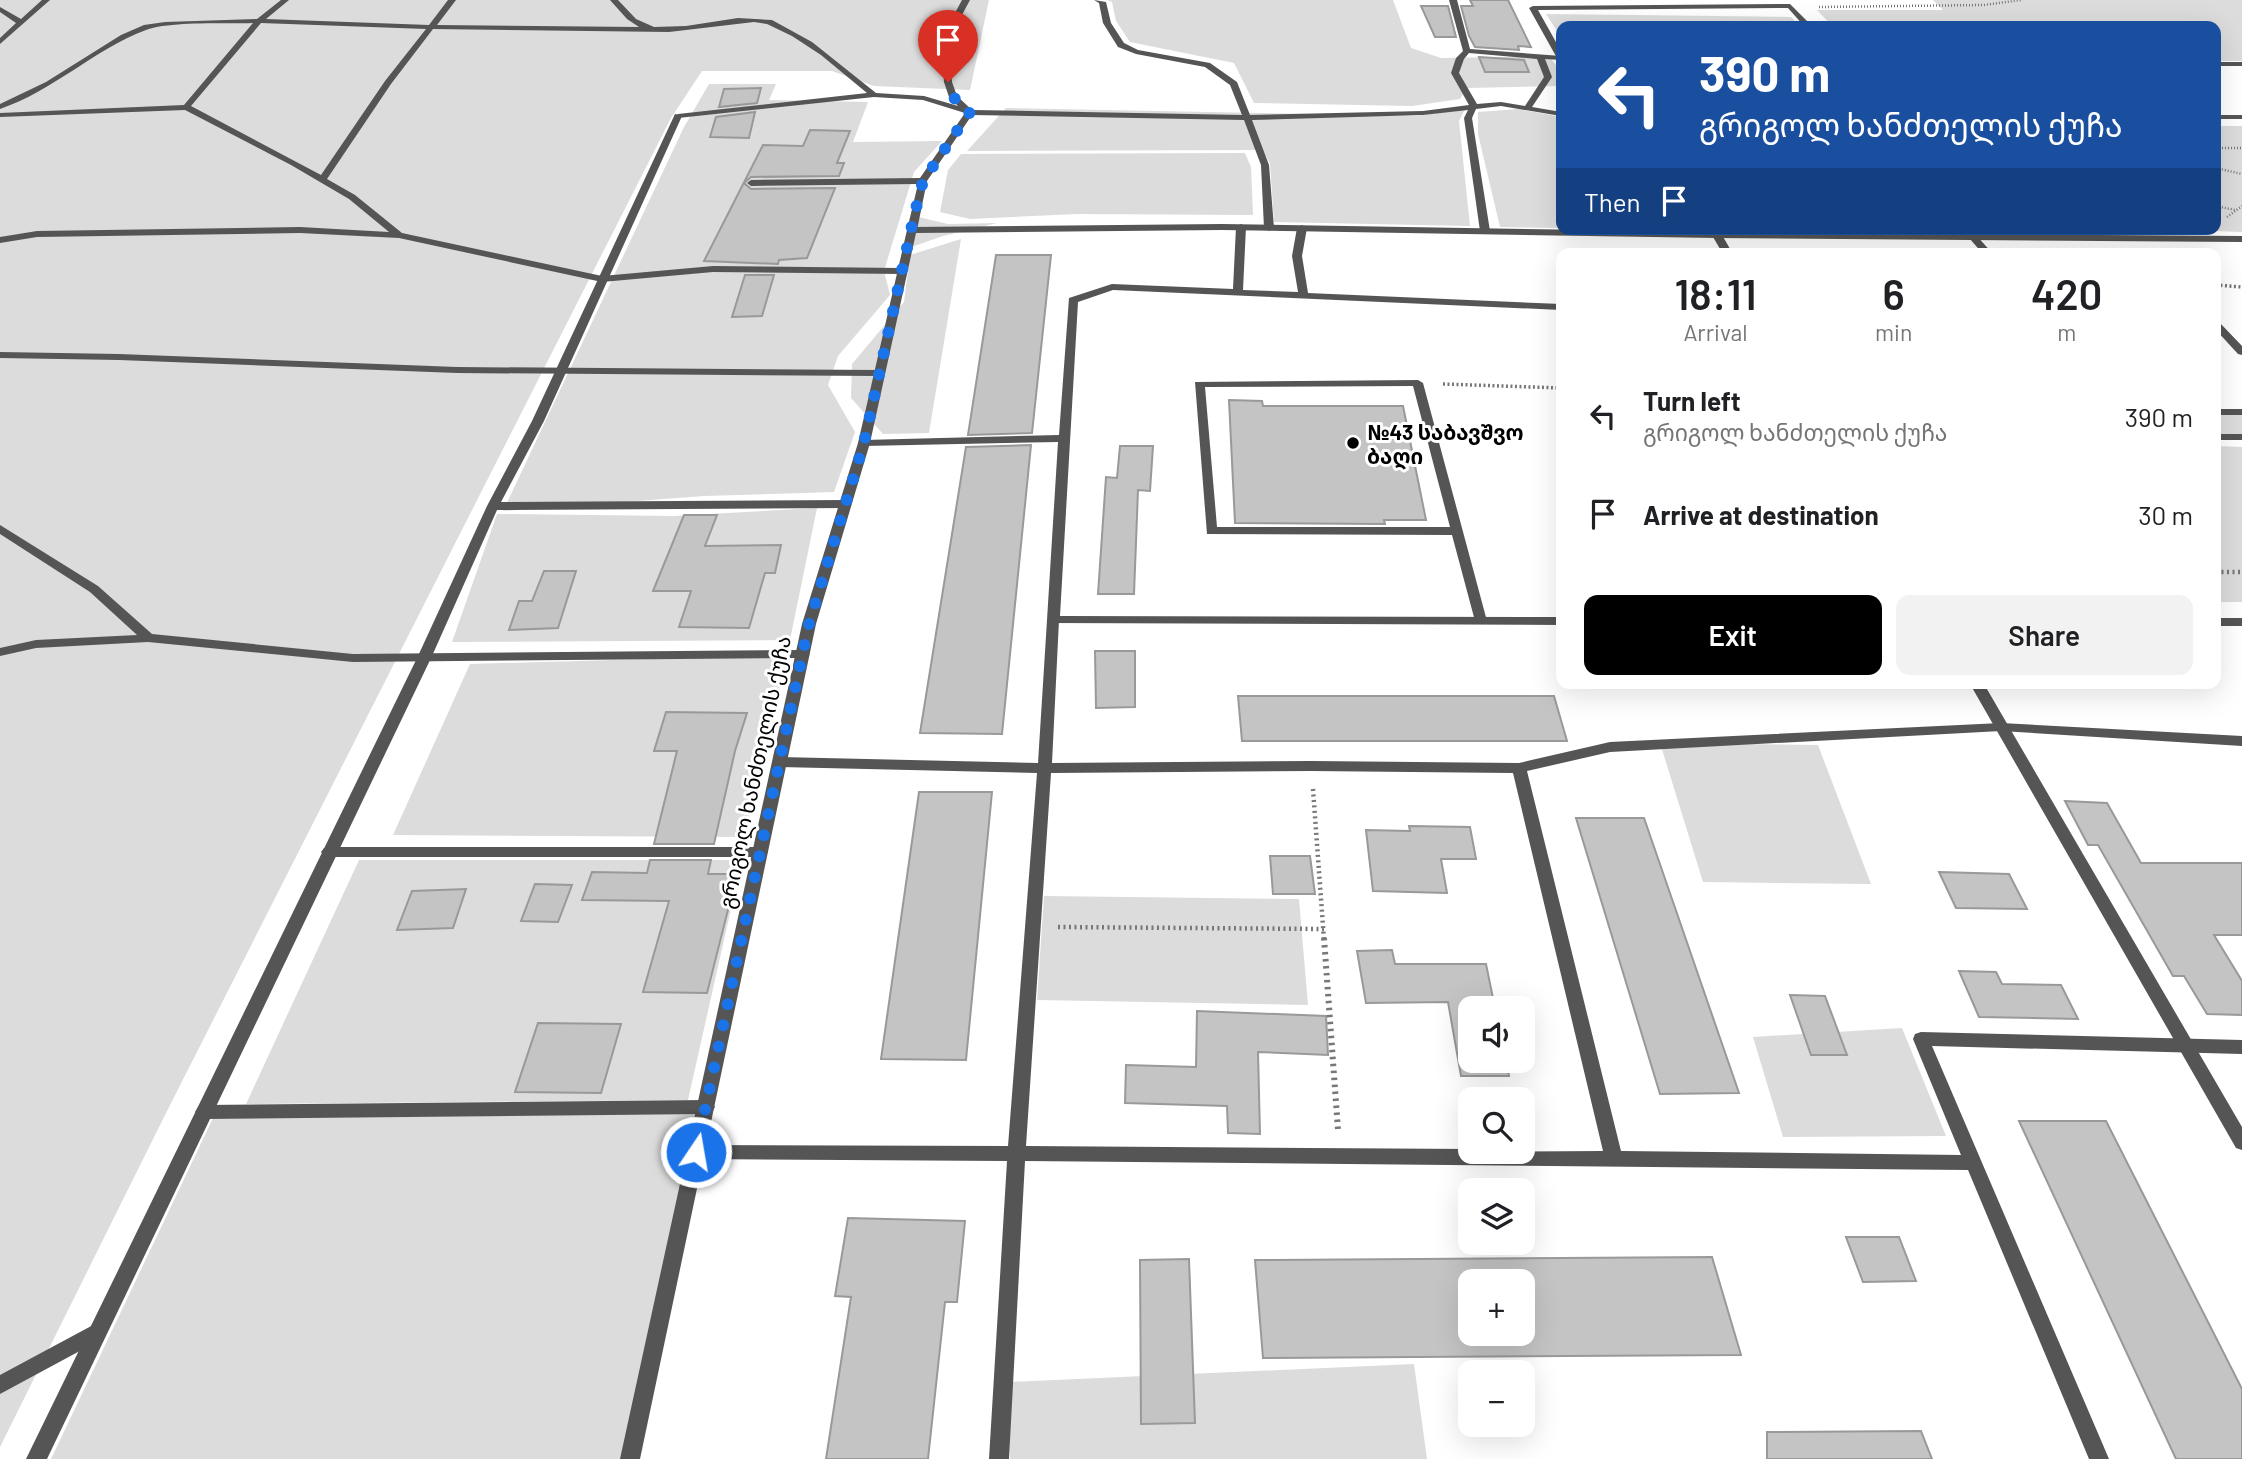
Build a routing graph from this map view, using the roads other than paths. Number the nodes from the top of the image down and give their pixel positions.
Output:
1 (46, 0) edge
2 (285, 0) edge
3 (452, 0) edge
4 (614, 0) edge
5 (966, 0) edge
6 (1098, 0) edge
7 (1453, 0) edge
8 (1529, 0) edge
9 (1787, 3) edge
10 (1533, 8) junction
11 (0, 9) edge
12 (259, 20) junction
13 (1803, 21) edge
14 (20, 22) junction
15 (431, 27) junction
16 (652, 29) junction
17 (0, 42) edge
18 (1556, 49) edge
19 (1467, 51) junction
20 (1540, 57) junction
21 (1556, 58) edge
22 (2221, 64) edge
23 (2242, 64) edge
24 (874, 95) junction
25 (1475, 106) junction
26 (0, 107) edge
27 (186, 107) junction
28 (1528, 107) junction
29 (970, 112) junction
30 (1556, 113) edge
31 (0, 116) edge
32 (2221, 117) edge
33 (2242, 117) edge
34 (1245, 118) junction
35 (322, 180) junction
36 (923, 181) junction
37 (751, 183) dead end
38 (1241, 227) junction
39 (1269, 228) junction
40 (1302, 228) junction
41 (912, 230) junction
42 (1485, 231) junction
43 (1556, 232) edge
44 (399, 235) junction
45 (1717, 235) edge
46 (1942, 235) edge
47 (1973, 237) junction
48 (2242, 239) edge
49 (0, 240) edge
50 (1725, 248) edge
51 (1983, 248) edge
52 (902, 271) junction
53 (602, 279) junction
54 (1238, 293) junction
55 (1303, 295) junction
56 (1556, 307) edge
57 (2221, 330) edge
58 (2242, 352) edge
59 (0, 355) edge
60 (558, 372) junction
61 (878, 373) junction
62 (2221, 412) edge
63 (2242, 412) edge
64 (2221, 437) edge
65 (1066, 438) junction
66 (2242, 438) edge
67 (864, 443) junction
68 (846, 504) junction
69 (493, 506) junction
70 (0, 529) edge
71 (1458, 531) junction
72 (1053, 620) junction
73 (1481, 621) junction
74 (1556, 621) edge
75 (2221, 622) edge
76 (2242, 622) edge
77 (148, 638) junction
78 (0, 652) edge
79 (803, 654) junction
80 (425, 656) junction
81 (1980, 689) edge
82 (2001, 727) junction
83 (2242, 741) edge
84 (780, 762) junction
85 (1046, 768) junction
86 (1519, 768) junction
87 (329, 852) junction
88 (760, 852) junction
89 (2185, 1045) junction
90 (2242, 1047) edge
91 (706, 1107) junction
92 (204, 1112) junction
93 (2242, 1143) edge
94 (696, 1152) junction
95 (1017, 1153) junction
96 (1614, 1158) junction
97 (1973, 1163) junction
98 (95, 1333) junction
99 (0, 1385) edge
100 (36, 1459) edge
101 (630, 1459) edge
102 (999, 1459) edge
103 (2099, 1459) edge

1 - 14 street
2 - 12 street
3 - 15 street
4 - 16 street
5 - 29 street
6 - 34 street
7 - 19 street
8 - 10 street
9 - 10 street
9 - 13 street
10 - 18 street
11 - 14 street
12 - 15 street
12 - 26 street
12 - 27 street
14 - 17 street
15 - 16 street
15 - 35 street
16 - 24 street
19 - 20 street
19 - 25 street
20 - 21 street
20 - 28 street
22 - 23 street
24 - 29 street
24 - 53 street
25 - 28 street
25 - 34 street
25 - 42 street
27 - 31 street
27 - 35 street
28 - 30 street
29 - 34 street
29 - 36 street, გრიგოლ ხანძთელის ქუჩა
32 - 33 street
34 - 39 street
35 - 44 street
36 - 37 street
36 - 41 street, გრიგოლ ხანძთელის ქუჩა
38 - 39 street
38 - 41 street
38 - 54 street
39 - 40 street
40 - 42 street
40 - 55 street
41 - 52 street, გრიგოლ ხანძთელის ქუჩა
42 - 43 street
44 - 49 street
44 - 53 street
45 - 50 street
46 - 47 street
47 - 48 street
47 - 51 street
52 - 53 street
52 - 61 street, გრიგოლ ხანძთელის ქუჩა
53 - 60 street
54 - 55 street
54 - 65 street
55 - 56 street
57 - 58 street
59 - 60 street
60 - 61 street
60 - 69 street
61 - 67 street, გრიგოლ ხანძთელის ქუჩა
62 - 63 street
64 - 66 street
65 - 67 street
65 - 72 street
67 - 68 street, გრიგოლ ხანძთელის ქუჩა
68 - 69 street
68 - 79 street, გრიგოლ ხანძთელის ქუჩა
69 - 80 street
70 - 77 street
71 - 71 street
71 - 73 street
72 - 73 street
72 - 85 street
73 - 74 street
75 - 76 street
77 - 78 street
77 - 80 street
79 - 80 street
79 - 84 street, გრიგოლ ხანძთელის ქუჩა
80 - 87 street
81 - 82 street
82 - 83 street
82 - 86 street
82 - 89 street
84 - 85 street
84 - 88 street, გრიგოლ ხანძთელის ქუჩა
85 - 86 street
85 - 95 street
86 - 96 street
87 - 88 street
87 - 92 street
88 - 91 street, გრიგოლ ხანძთელის ქუჩა
89 - 90 street
89 - 93 street
89 - 97 street
91 - 92 street
91 - 94 street, გრიგოლ ხანძთელის ქუჩა
92 - 98 street
94 - 95 street
94 - 101 street, გრიგოლ ხანძთელის ქუჩა
95 - 96 street
95 - 102 street
96 - 97 street
97 - 103 street
98 - 99 street
98 - 100 street

